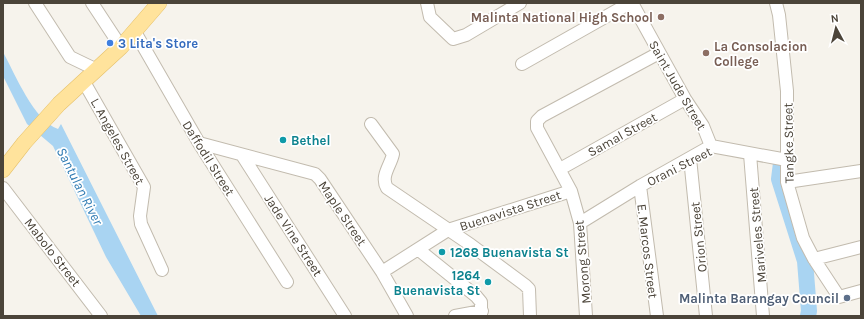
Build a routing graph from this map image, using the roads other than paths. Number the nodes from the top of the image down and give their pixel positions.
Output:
1 (35, 3) edge
2 (92, 3) edge
3 (159, 3) edge
4 (427, 3) edge
5 (520, 3) edge
6 (631, 3) edge
7 (776, 3) edge
8 (135, 32) junction
9 (121, 47) junction
10 (659, 53) junction
11 (522, 64) dead end
12 (97, 70) junction
13 (84, 82) junction
14 (685, 99) junction
15 (371, 124) dead end
16 (199, 143) junction
17 (711, 146) junction
18 (750, 154) junction
19 (242, 155) junction
20 (690, 158) junction
21 (787, 160) junction
22 (560, 169) junction
23 (3, 170) edge
24 (861, 171) edge
25 (787, 182) junction
26 (640, 186) junction
27 (3, 188) edge
28 (571, 191) junction
29 (580, 223) junction
30 (448, 230) junction
31 (861, 247) edge
32 (419, 250) junction
33 (814, 259) junction
34 (162, 270) dead end
35 (382, 272) junction
36 (288, 282) dead end
37 (861, 291) edge
38 (481, 313) edge
39 (101, 316) edge
40 (345, 316) edge
41 (407, 316) edge
42 (455, 316) edge
43 (530, 316) edge
44 (586, 316) edge
45 (657, 316) edge
46 (706, 316) edge
47 (763, 316) edge

1 - 12 street
2 - 9 street
3 - 8 main road
4 - 5 street
6 - 10 street, Saint Jude Street
6 - 11 street
7 - 21 street, Tangke Street
8 - 9 main road
8 - 16 street, Daffodil Street
9 - 12 main road
10 - 14 street, Saint Jude Street
10 - 22 street, Morong Street
12 - 13 main road
13 - 23 main road
13 - 34 street, L. Angeles Street
14 - 17 street, Saint Jude Street
14 - 22 street, Samal Street
15 - 30 street
16 - 19 street, Maple Street
16 - 36 street, Daffodil Street
17 - 18 street, Orani Street
17 - 20 street, Orani Street
18 - 21 street, Orani Street
18 - 47 street, Mariveles Street
19 - 35 street, Maple Street
19 - 40 street, Jade Vine Street
20 - 26 street, Orani Street
20 - 46 street, Orion Street
21 - 25 street, Tangke Street
22 - 28 street, Morong Street
24 - 25 street
25 - 33 street, Tangke Street
26 - 29 street, Orani Street
26 - 45 street, E. Marcos Street
27 - 39 street, Mabolo Street
28 - 29 street, Morong Street
28 - 30 street, Buenavista Street
29 - 44 street, Morong Street
30 - 32 street, Buenavista Street
30 - 43 street, Buenavista Street
31 - 33 street
32 - 35 street, Buenavista Street
32 - 38 street
33 - 37 street, Tangke Street
35 - 41 street, Maple Street
38 - 42 street

